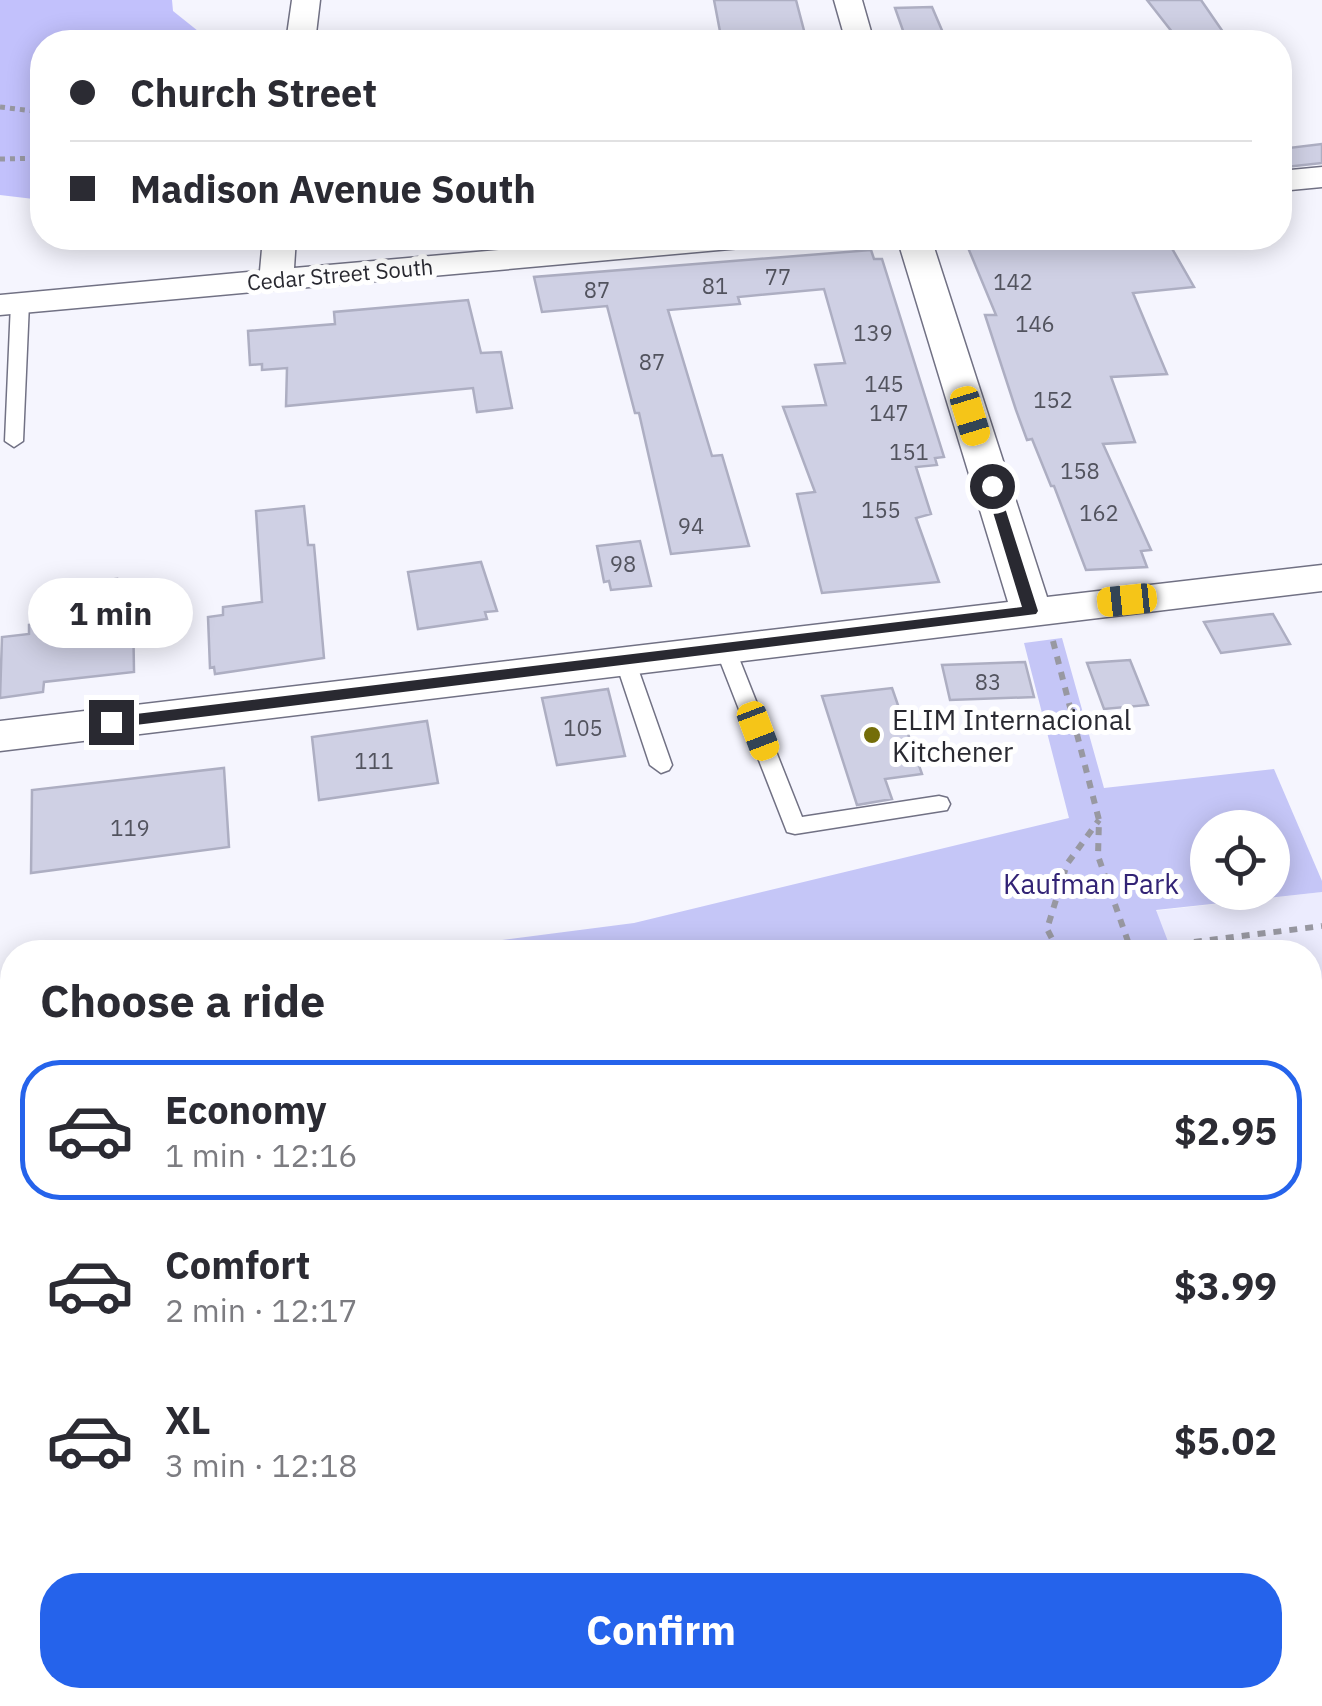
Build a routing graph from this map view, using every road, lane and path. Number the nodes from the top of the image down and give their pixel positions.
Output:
1 (306, 0) edge
2 (848, 0) edge
3 (302, 30) edge
4 (857, 30) edge
5 (0, 107) edge
6 (30, 111) edge
7 (30, 158) edge
8 (0, 159) edge
9 (1322, 176) edge
10 (1292, 180) edge
11 (279, 250) edge
12 (607, 250) edge
13 (918, 250) edge
14 (276, 280) junction
15 (10, 304) edge
16 (14, 441) dead end
17 (1322, 578) edge
18 (1041, 620) junction
19 (726, 648) junction
20 (625, 660) junction
21 (0, 736) edge
22 (661, 764) dead end
23 (939, 804) dead end
24 (1099, 820) junction
25 (1322, 926) edge
26 (1052, 940) edge
27 (1127, 940) edge
28 (1211, 940) edge

1 - 3 street
2 - 4 street
5 - 6 path
7 - 8 path
9 - 10 street
11 - 14 street
12 - 14 street, Cedar Street South
13 - 18 street
14 - 15 street, Cedar Street South
15 - 16 lane
17 - 18 street
18 - 19 street
18 - 24 path
19 - 20 street
19 - 23 lane
20 - 21 street
20 - 22 lane
24 - 26 path
24 - 27 path
25 - 28 path

